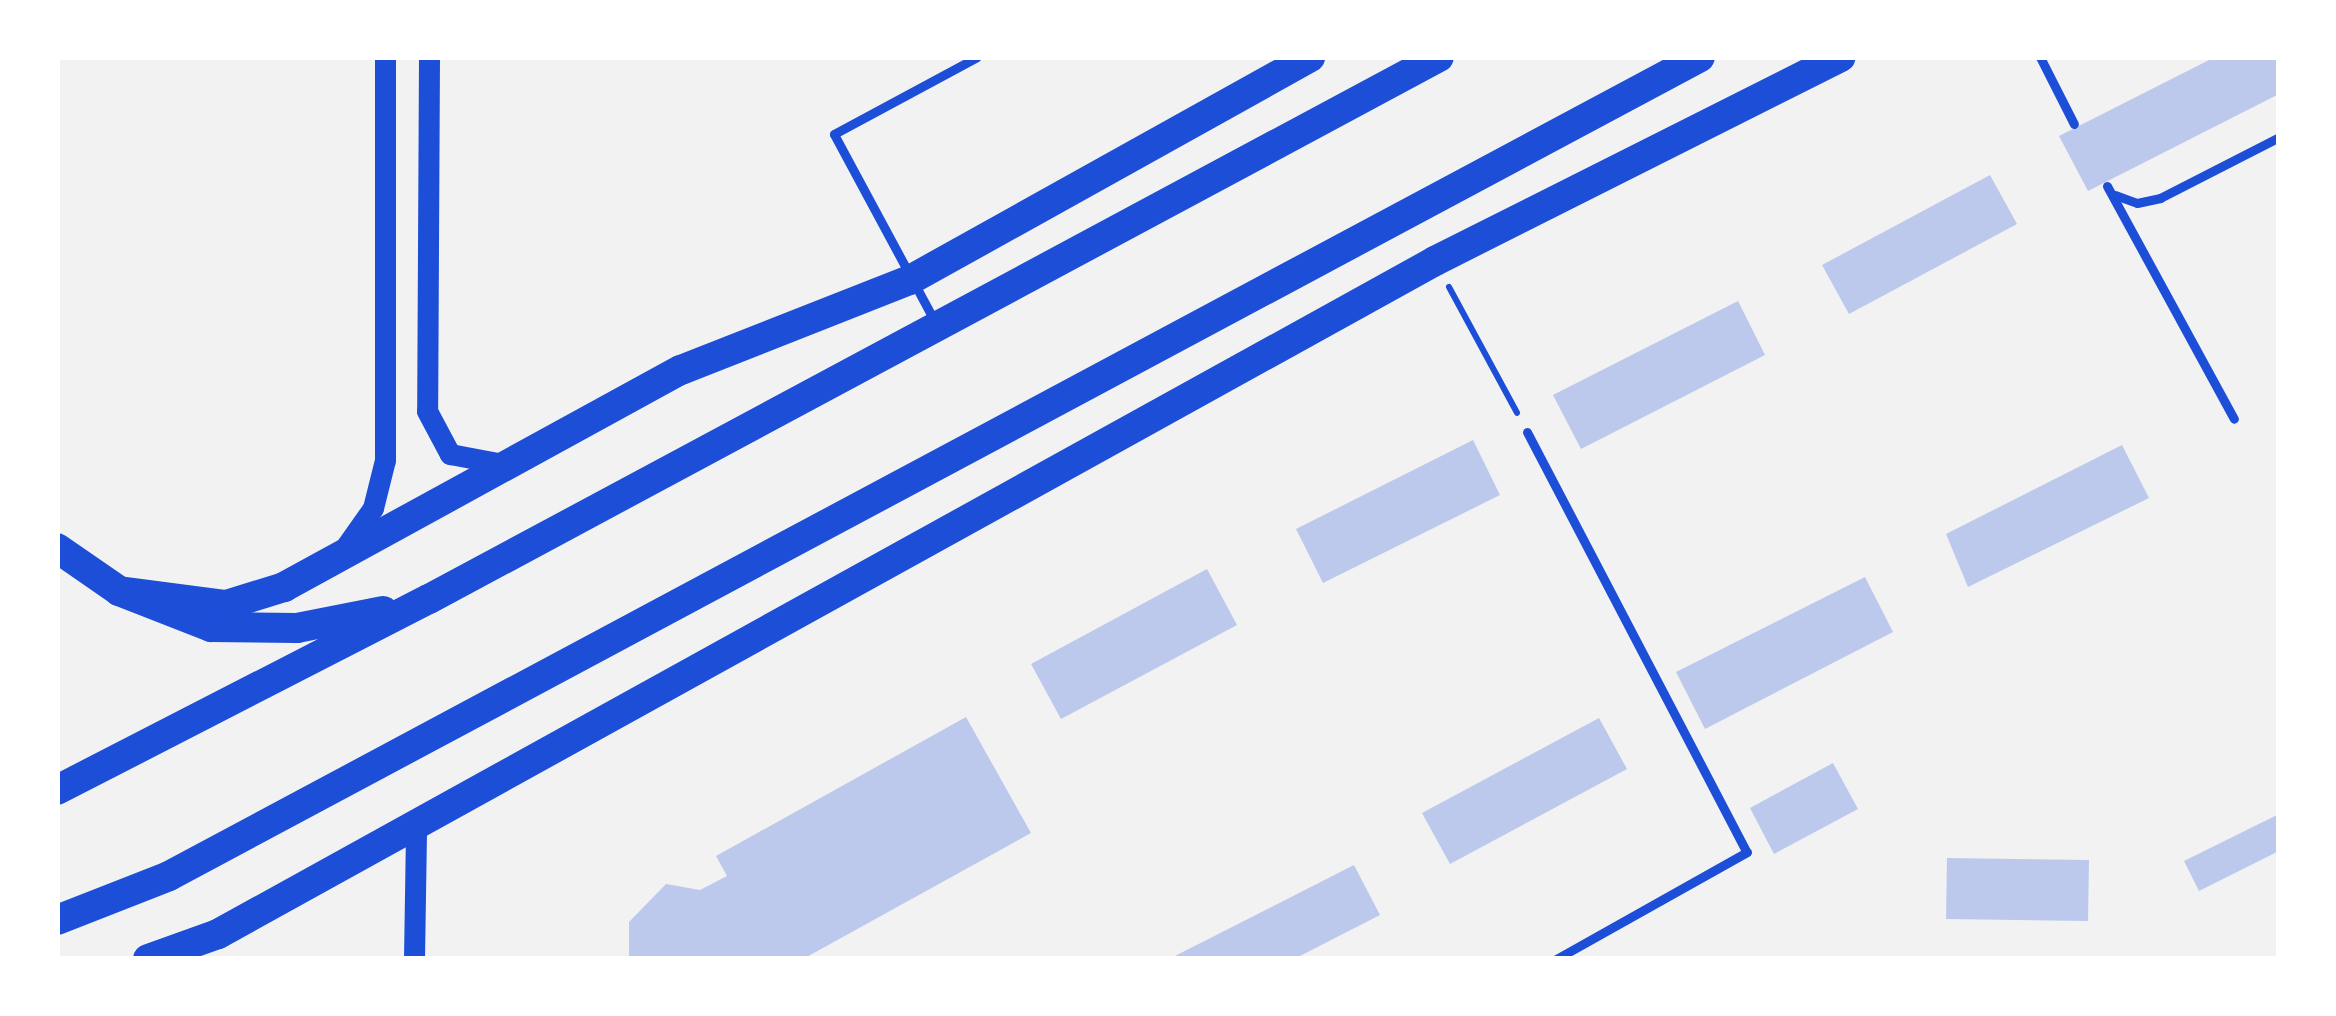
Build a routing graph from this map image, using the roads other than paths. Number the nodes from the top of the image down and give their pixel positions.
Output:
1 (385, 57) edge
2 (429, 57) edge
3 (976, 57) edge
4 (1310, 57) edge
5 (1439, 57) edge
6 (1700, 57) edge
7 (1841, 57) edge
8 (2040, 57) edge
9 (2074, 124) dead end
10 (2279, 137) edge
11 (910, 280) junction
12 (937, 325) junction
13 (2234, 419) dead end
14 (1527, 432) road end
15 (503, 464) junction
16 (57, 548) edge
17 (336, 558) junction
18 (119, 591) junction
19 (429, 599) junction
20 (57, 790) edge
21 (416, 825) junction
22 (57, 920) edge
23 (148, 959) edge
24 (414, 959) edge
25 (1556, 959) edge

1 - 17 street
2 - 15 street
3 - 11 lane
4 - 11 main road
5 - 12 main road
6 - 22 main road
7 - 21 main road
8 - 9 lane
10 - 13 lane
11 - 12 lane
11 - 15 main road
12 - 19 main road
14 - 25 lane
15 - 17 main road
16 - 18 main road
17 - 18 main road
18 - 19 main road
19 - 20 main road
21 - 23 main road
21 - 24 street

